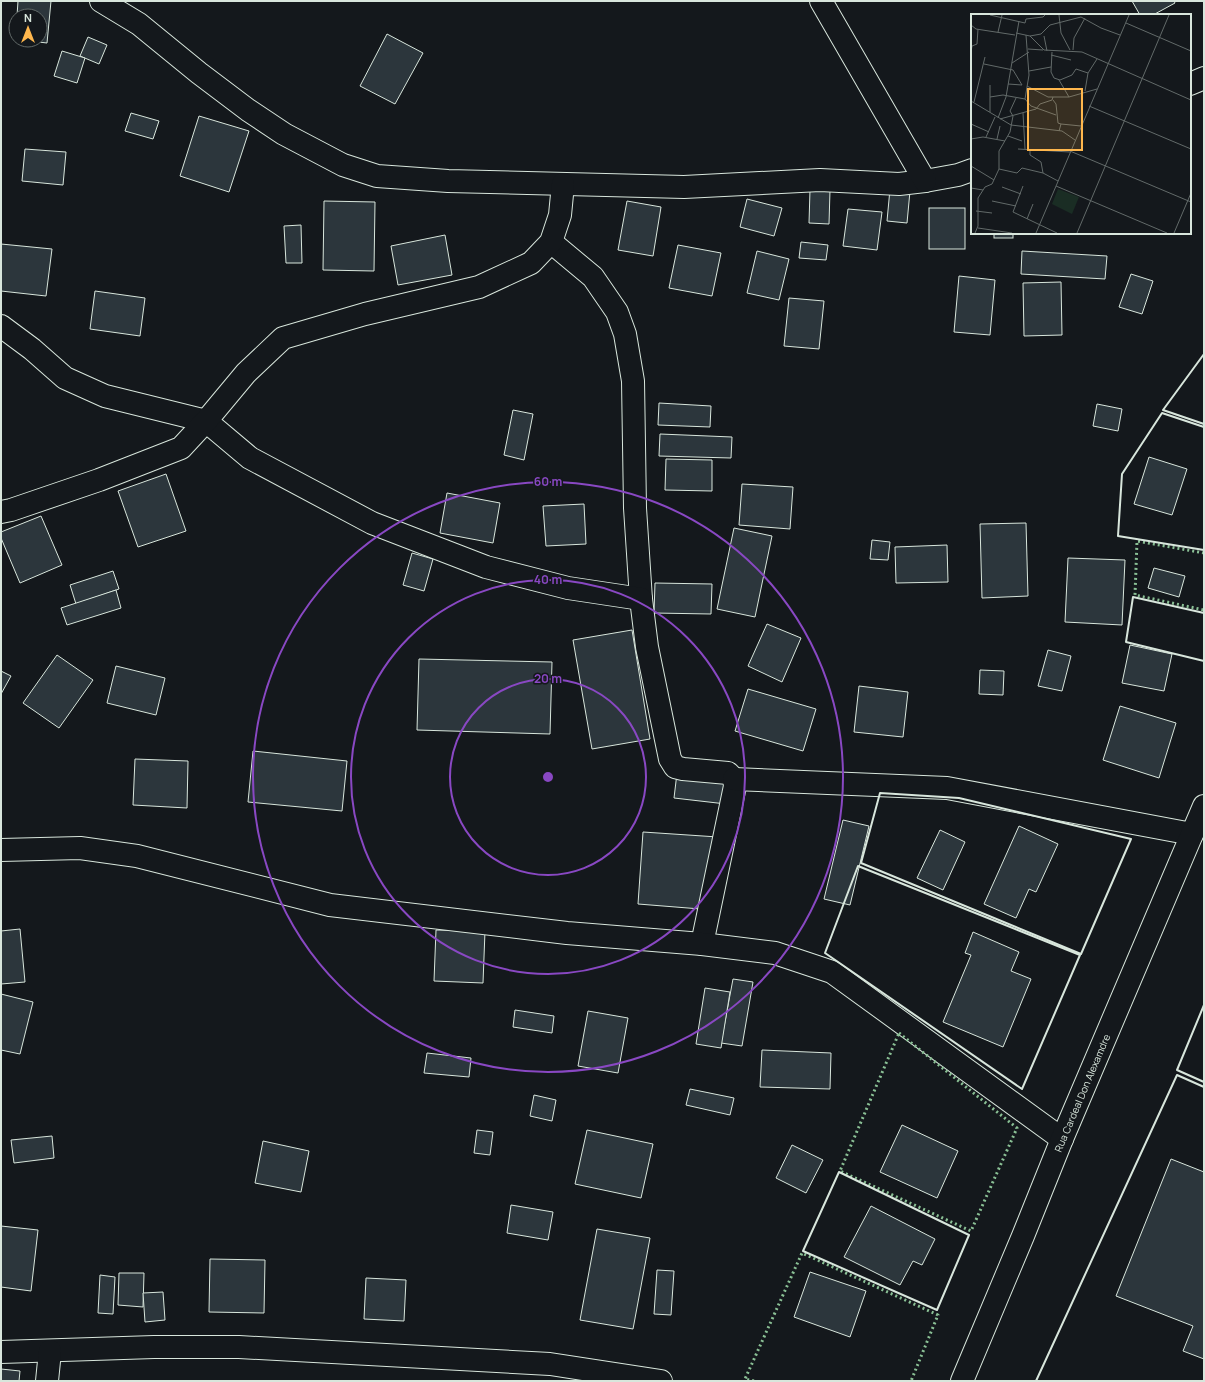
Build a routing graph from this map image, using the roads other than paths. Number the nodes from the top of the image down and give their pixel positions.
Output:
1 (101, 1) edge
2 (821, 1) edge
3 (1204, 78) edge
4 (1191, 84) edge
5 (971, 170) edge
6 (925, 181) junction
7 (563, 184) junction
8 (551, 242) junction
9 (1, 326) edge
10 (206, 421) junction
11 (1, 512) edge
12 (641, 599) junction
13 (734, 779) junction
14 (1204, 806) edge
15 (1192, 834) junction
16 (1, 850) edge
17 (702, 944) junction
18 (1062, 1139) junction
19 (50, 1351) junction
20 (1, 1352) edge
21 (47, 1381) edge
22 (661, 1381) edge
23 (962, 1381) edge

1 - 7 street
2 - 6 street
3 - 4 street
5 - 6 street
6 - 7 street
7 - 8 street
8 - 10 street
8 - 12 street
9 - 10 street
10 - 11 street
10 - 12 street
12 - 13 street
13 - 15 street
13 - 17 street
14 - 15 street, Rua Cardeal Don Alexamdre
15 - 18 street, Rua Cardeal Don Alexamdre
16 - 17 street
17 - 18 street
18 - 23 street, Rua Cardeal Don Alexamdre
19 - 20 street
19 - 21 street
19 - 22 street

